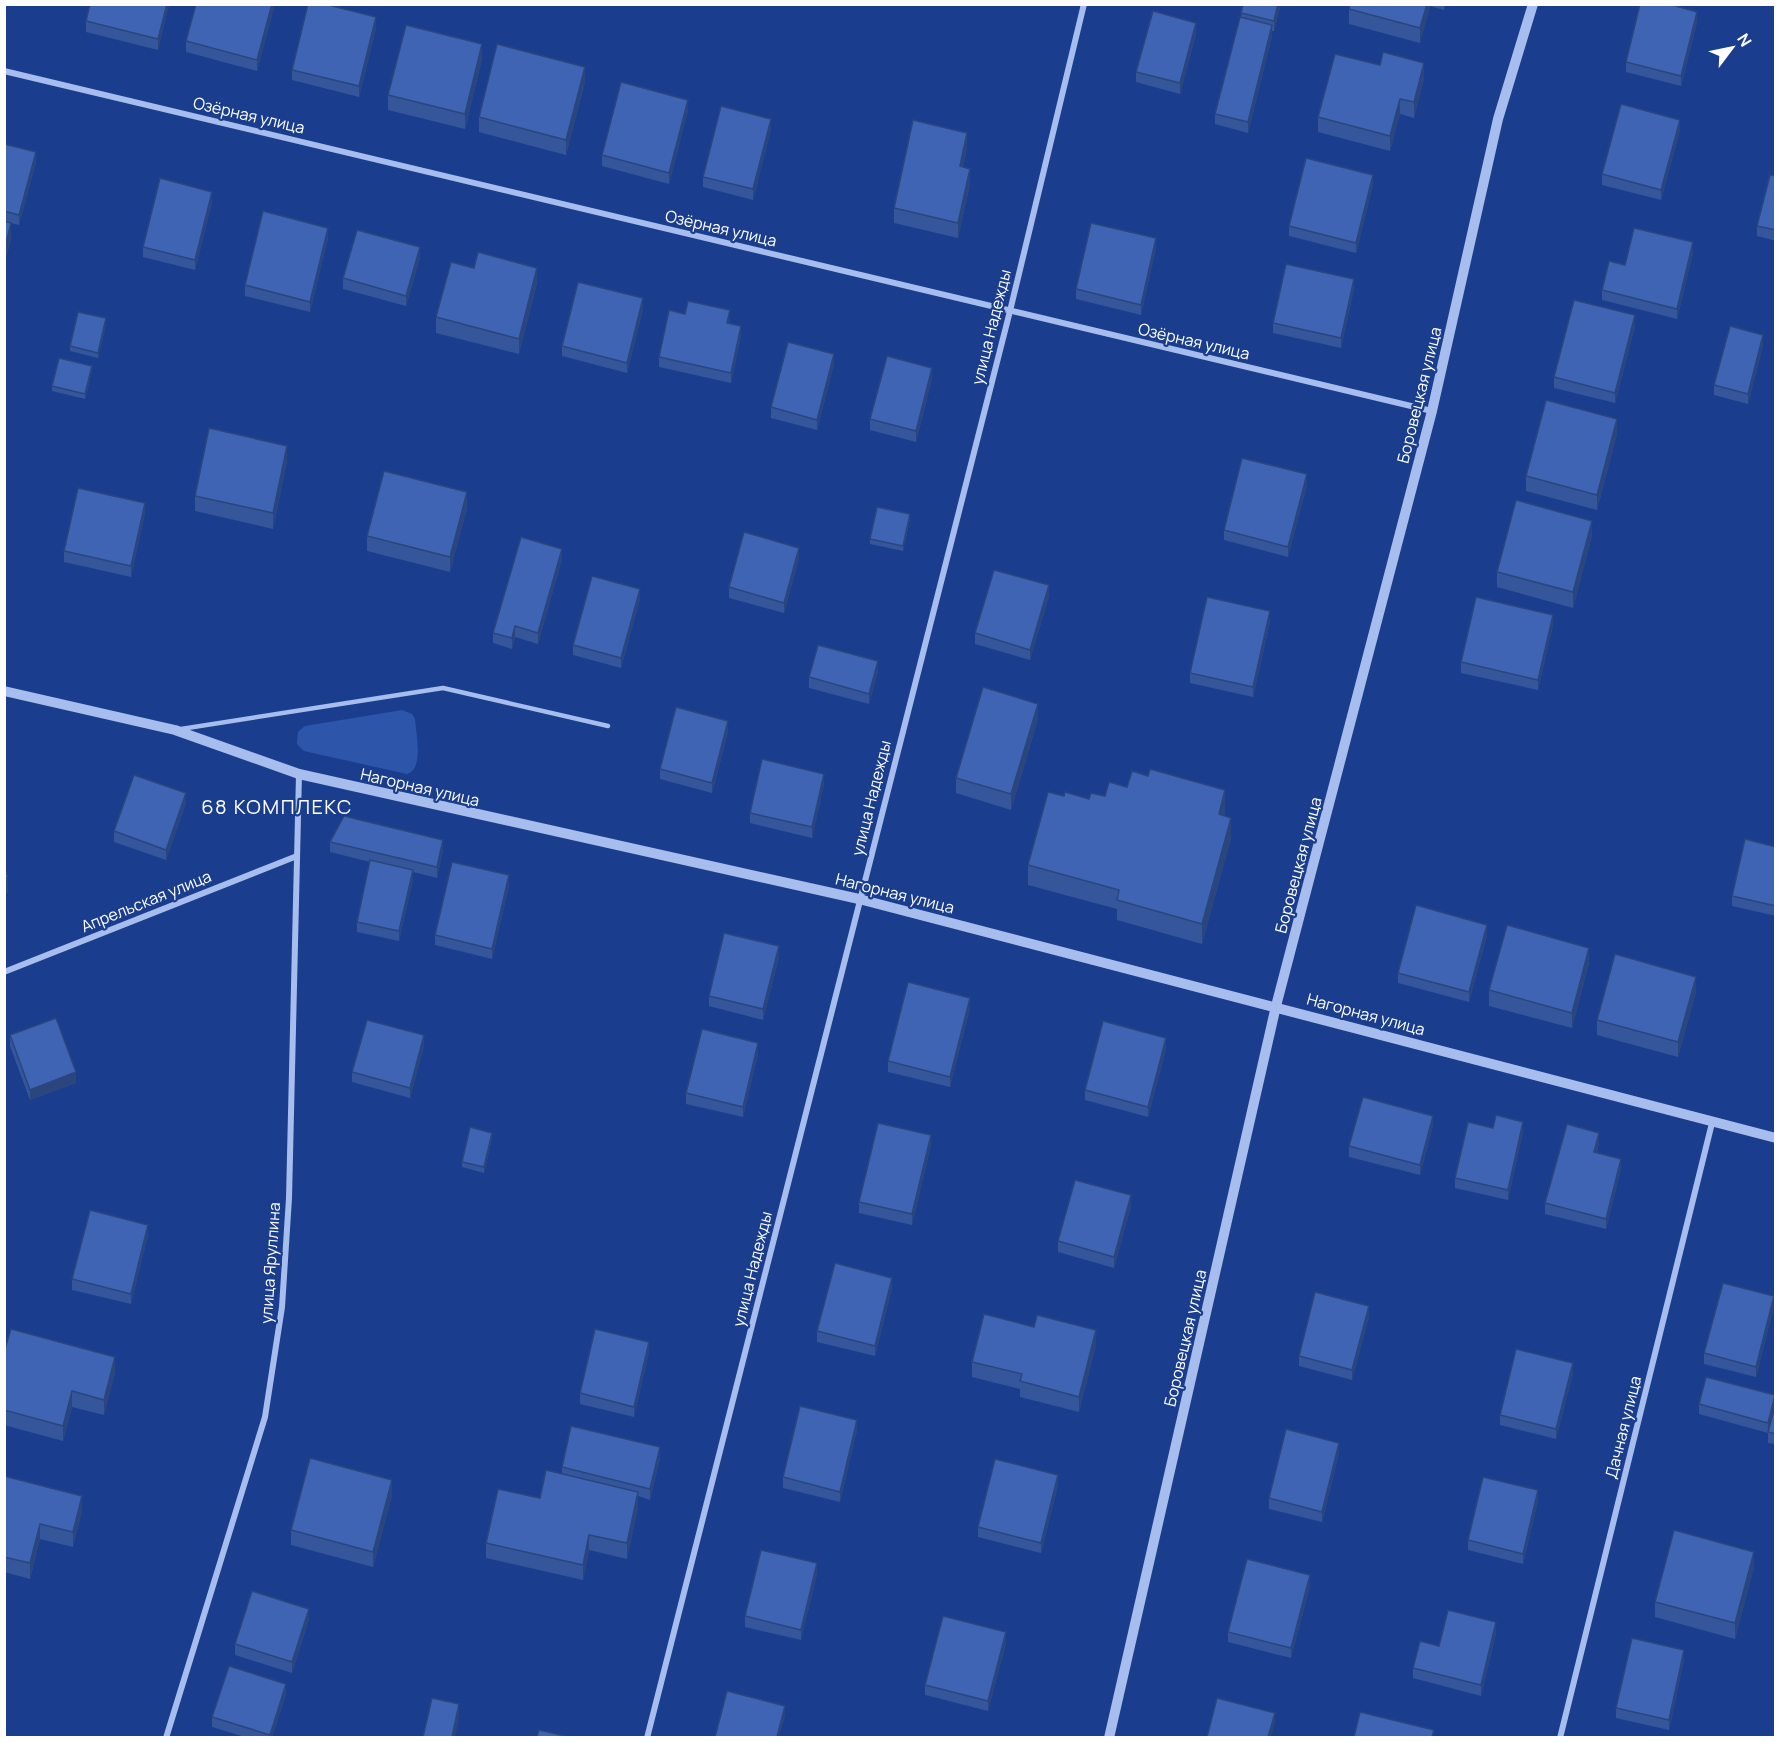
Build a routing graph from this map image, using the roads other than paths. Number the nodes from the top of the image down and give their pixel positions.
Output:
1 (1084, 4) edge
2 (1533, 4) edge
3 (4, 71) edge
4 (1010, 311) junction
5 (1432, 411) junction
6 (4, 691) edge
7 (608, 726) dead end
8 (175, 730) junction
9 (299, 774) junction
10 (297, 856) junction
11 (859, 899) junction
12 (4, 972) edge
13 (1276, 1006) junction
14 (1712, 1123) junction
15 (1776, 1138) edge
16 (166, 1737) edge
17 (647, 1737) edge
18 (1109, 1737) edge
19 (1560, 1737) edge

1 - 4 street, улица Надежды
2 - 5 street, Боровецкая улица
3 - 4 street, Озёрная улица
4 - 5 street, Озёрная улица
4 - 11 street, улица Надежды
5 - 13 street, Боровецкая улица
6 - 8 street, Нагорная улица
7 - 8 lane
8 - 9 street, Нагорная улица
9 - 10 street, улица Яруллина
9 - 11 street, Нагорная улица
10 - 12 street, Апрельская улица
10 - 16 street, улица Яруллина
11 - 13 street, Нагорная улица
11 - 17 street, улица Надежды
13 - 14 street, Нагорная улица
13 - 18 street, Боровецкая улица
14 - 15 street, Нагорная улица
14 - 19 street, Дачная улица

